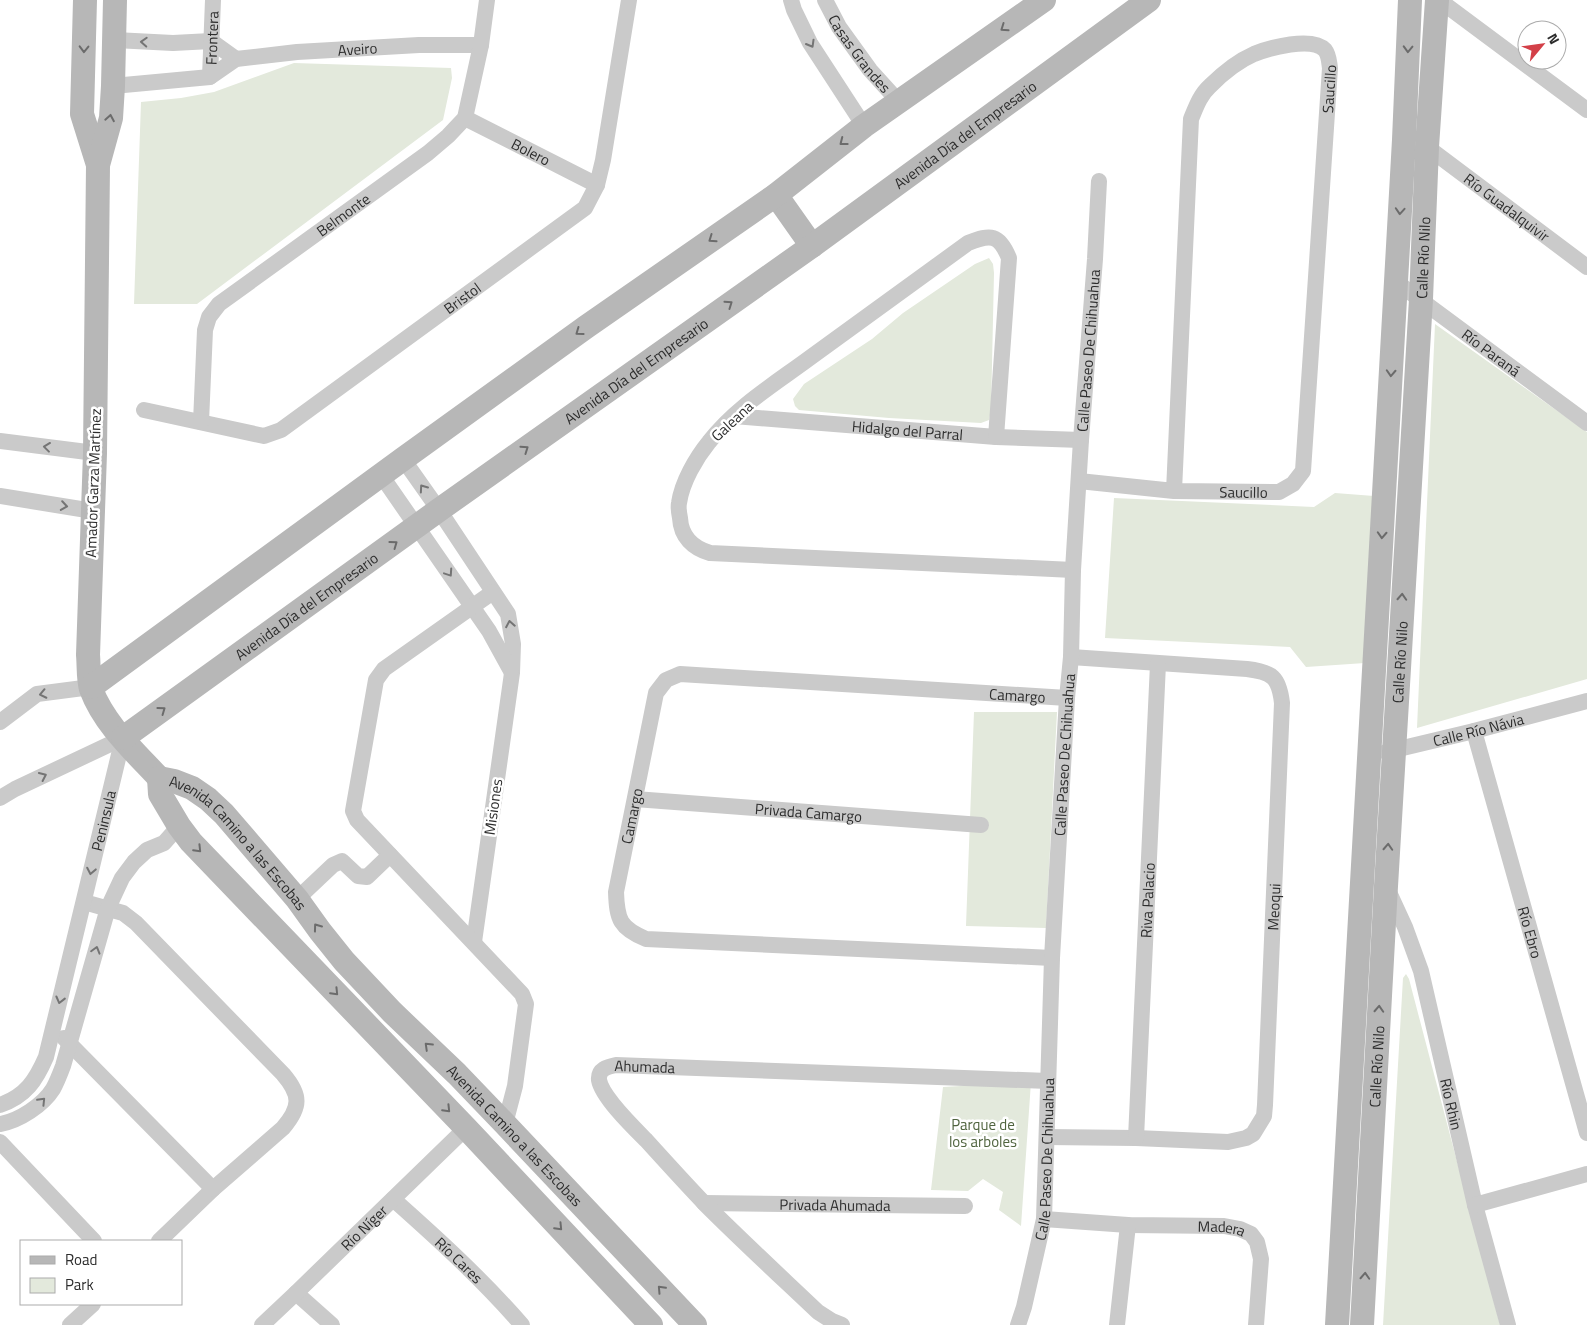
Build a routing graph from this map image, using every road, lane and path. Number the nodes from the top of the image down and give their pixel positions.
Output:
1 (85, 0) edge
2 (115, 0) edge
3 (213, 0) edge
4 (487, 0) edge
5 (629, 0) edge
6 (791, 0) edge
7 (825, 0) edge
8 (1044, 0) edge
9 (1149, 0) edge
10 (1410, 0) edge
11 (1438, 0) edge
12 (115, 40) junction
13 (211, 41) junction
14 (481, 45) junction
15 (236, 59) junction
16 (210, 77) junction
17 (113, 86) junction
18 (899, 102) junction
19 (1587, 110) edge
20 (465, 118) junction
21 (864, 126) junction
22 (1428, 148) junction
23 (98, 165) junction
24 (1099, 181) dead end
25 (597, 185) junction
26 (776, 194) junction
27 (812, 246) junction
28 (1587, 267) edge
29 (1396, 281) junction
30 (1420, 299) junction
31 (144, 410) dead end
32 (734, 416) junction
33 (201, 422) junction
34 (1587, 423) edge
35 (996, 437) junction
36 (1081, 440) junction
37 (0, 441) edge
38 (94, 453) junction
39 (403, 459) junction
40 (381, 475) junction
41 (1079, 481) junction
42 (1174, 491) junction
43 (0, 496) edge
44 (439, 510) junction
45 (92, 511) junction
46 (417, 527) junction
47 (1073, 570) junction
48 (493, 592) junction
49 (472, 607) junction
50 (1071, 657) junction
51 (1158, 664) junction
52 (512, 673) junction
53 (91, 688) junction
54 (1067, 698) junction
55 (1587, 701) edge
56 (0, 722) edge
57 (1474, 731) junction
58 (123, 738) junction
59 (1394, 750) junction
60 (1369, 756) junction
61 (158, 778) junction
62 (0, 798) edge
63 (635, 799) junction
64 (980, 825) dead end
65 (179, 826) junction
66 (390, 855) junction
67 (1386, 886) junction
68 (297, 899) junction
69 (84, 902) junction
70 (108, 908) junction
71 (474, 942) junction
72 (1052, 958) junction
73 (53, 1028) junction
74 (70, 1043) junction
75 (1048, 1081) junction
76 (0, 1104) edge
77 (0, 1124) edge
78 (505, 1124) junction
79 (466, 1128) junction
80 (1587, 1133) edge
81 (1047, 1137) junction
82 (1136, 1138) junction
83 (0, 1142) edge
84 (1587, 1174) edge
85 (213, 1189) junction
86 (394, 1199) junction
87 (704, 1203) junction
88 (1475, 1205) junction
89 (965, 1206) dead end
90 (1044, 1219) junction
91 (1128, 1225) junction
92 (93, 1240) edge
93 (160, 1240) edge
94 (631, 1257) junction
95 (609, 1279) junction
96 (296, 1293) junction
97 (92, 1305) edge
98 (70, 1325) edge
99 (262, 1325) edge
100 (332, 1325) edge
101 (522, 1325) edge
102 (651, 1325) edge
103 (695, 1325) edge
104 (842, 1325) edge
105 (1018, 1325) edge
106 (1117, 1325) edge
107 (1256, 1325) edge
108 (1337, 1325) edge
109 (1362, 1325) edge
110 (1508, 1325) edge

1 -> 23 street, Amador Garza Martínez
2 - 12 street, Amador Garza Martínez
3 - 13 street, Frontera
4 - 14 street
5 - 25 street, Bristol
6 -> 21 street
7 - 18 street, Casas Grandes
8 -> 18 street
9 - 27 street, Avenida Día del Empresario
10 -> 29 street, Calle Río Nilo
11 - 19 street
11 - 22 street, Calle Río Nilo
13 -> 12 street
12 - 17 street, Amador Garza Martínez
13 - 15 street
13 - 16 street, Frontera
14 - 15 street, Aveiro
14 - 20 street
15 - 16 street, Aveiro
16 - 17 street, Aveiro
23 -> 17 street, Amador Garza Martínez
18 - 21 street
20 - 25 street, Bolero
20 - 33 street, Belmonte
21 -> 26 street
22 - 28 street, Río Guadalquivir
22 - 30 street, Calle Río Nilo
23 - 38 street, Amador Garza Martínez
24 - 36 street, Calle Paseo De Chihuahua
25 - 33 street, Bristol
26 - 27 street
26 -> 39 street
44 -> 27 street, Avenida Día del Empresario
29 - 30 street, Río Paraná
29 -> 60 street, Calle Río Nilo
30 - 34 street, Río Paraná
59 -> 30 street, Calle Río Nilo
31 - 33 street, Bristol
32 - 35 street, Hidalgo del Parral
32 - 35 street, Galeana
32 - 47 street, Galeana
35 - 36 street, Hidalgo del Parral
36 - 41 street, Calle Paseo De Chihuahua
38 -> 37 street
38 - 45 street, Amador Garza Martínez
39 - 40 street
44 -> 39 street, Misiones
40 - 46 street
40 - 53 street
41 - 42 street, Saucillo
41 - 47 street, Calle Paseo De Chihuahua
42 - 42 street, Saucillo
43 -> 45 street
44 - 46 street, Avenida Día del Empresario
44 - 48 street, Misiones
45 - 53 street, Amador Garza Martínez
46 -> 49 street
58 -> 46 street, Avenida Día del Empresario
47 - 50 street, Calle Paseo De Chihuahua
48 - 49 street
52 -> 48 street, Misiones
49 - 52 street
49 - 66 street
50 - 51 street, Meoqui
50 - 54 street, Calle Paseo De Chihuahua
51 - 82 street, Riva Palacio
51 - 82 street, Meoqui
52 - 71 street, Misiones
53 -> 56 street
53 - 58 street, Amador Garza Martínez
54 - 63 street, Camargo
54 - 72 street, Calle Paseo De Chihuahua
55 - 57 street, Calle Río Návia
57 - 59 street, Calle Río Návia
57 - 80 street, Río Ebro
58 - 61 street, Amador Garza Martínez
62 -> 58 street
58 -> 69 street, Peninsula
59 - 60 street, Calle Río Návia
67 -> 59 street, Calle Río Nilo
60 - 108 street, Calle Río Nilo
61 - 65 street, Avenida Camino a las Escobas
61 - 68 street, Avenida Camino a las Escobas
63 - 64 street, Privada Camargo
63 - 72 street, Camargo
65 - 70 street
65 -> 79 street, Avenida Camino a las Escobas
66 - 68 street
66 - 71 street
67 - 88 street, Río Rhin
109 -> 67 street, Calle Río Nilo
78 -> 68 street, Avenida Camino a las Escobas
69 - 70 street
69 -> 73 street, Peninsula
74 -> 70 street
70 - 85 street
71 - 78 street
72 - 75 street, Calle Paseo De Chihuahua
73 - 74 street
73 - 76 street, Peninsula
77 -> 74 street
74 - 85 street
75 - 81 street, Calle Paseo De Chihuahua
75 - 87 street, Ahumada
78 - 94 street, Avenida Camino a las Escobas
79 - 86 street, Río Níger
79 -> 95 street, Avenida Camino a las Escobas
81 - 82 street, Meoqui
81 - 90 street, Calle Paseo De Chihuahua
83 - 92 street
84 - 88 street
85 - 93 street
86 - 96 street, Río Níger
86 - 101 street, Río Cares
87 - 89 street, Privada Ahumada
87 - 104 street, Ahumada
88 - 110 street, Río Rhin
90 - 91 street, Madera
90 - 105 street, Calle Paseo De Chihuahua
91 - 106 street
91 - 107 street, Madera
94 - 95 street
103 -> 94 street, Avenida Camino a las Escobas
95 - 102 street, Avenida Camino a las Escobas
96 - 99 street, Río Níger
96 - 100 street
97 - 98 street

